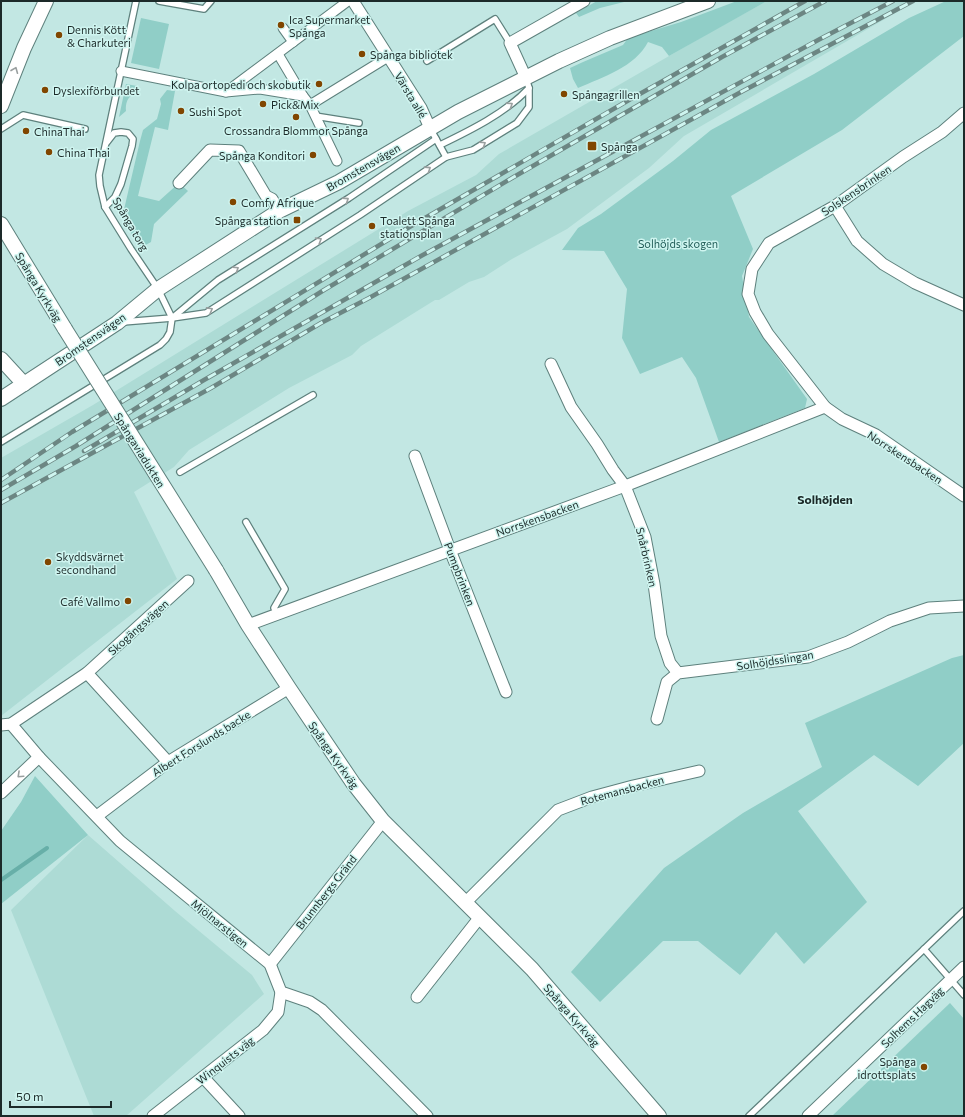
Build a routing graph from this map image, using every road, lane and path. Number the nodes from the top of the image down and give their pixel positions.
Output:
1 (46, 1) edge
2 (136, 1) edge
3 (159, 1) edge
4 (211, 1) edge
5 (348, 1) edge
6 (353, 1) edge
7 (584, 1) edge
8 (708, 1) edge
9 (283, 28) dead end
10 (293, 42) junction
11 (510, 43) junction
12 (278, 54) junction
13 (388, 57) junction
14 (427, 60) dead end
15 (121, 71) junction
16 (527, 83) junction
17 (226, 92) junction
18 (302, 96) junction
19 (310, 105) junction
20 (1, 106) edge
21 (964, 113) edge
22 (315, 116) junction
23 (359, 123) dead end
24 (1, 128) edge
25 (85, 129) dead end
26 (433, 133) junction
27 (106, 143) junction
28 (440, 146) junction
29 (446, 157) junction
30 (337, 161) dead end
31 (180, 183) dead end
32 (835, 206) junction
33 (105, 207) junction
34 (279, 211) junction
35 (1, 224) edge
36 (752, 269) joint
37 (158, 288) junction
38 (964, 305) edge
39 (172, 318) junction
40 (116, 323) junction
41 (65, 329) joint
42 (1, 359) edge
43 (551, 364) dead end
44 (24, 384) junction
45 (313, 395) dead end
46 (1, 399) edge
47 (825, 407) junction
48 (1, 442) edge
49 (415, 456) dead end
50 (180, 472) dead end
51 (625, 486) junction
52 (964, 496) edge
53 (246, 522) dead end
54 (450, 550) junction
55 (216, 570) joint
56 (188, 581) dead end
57 (964, 606) edge
58 (277, 614) junction
59 (248, 625) junction
60 (87, 673) junction
61 (678, 673) junction
62 (289, 688) junction
63 (506, 692) dead end
64 (657, 719) dead end
65 (6, 725) edge
66 (40, 757) junction
67 (168, 762) junction
68 (699, 771) dead end
69 (1, 793) edge
70 (97, 816) junction
71 (382, 821) junction
72 (465, 903) junction
73 (964, 911) edge
74 (480, 917) junction
75 (924, 949) junction
76 (270, 964) junction
77 (964, 967) edge
78 (951, 980) junction
79 (281, 992) junction
80 (964, 995) edge
81 (417, 997) dead end
82 (203, 1077) junction
83 (153, 1116) edge
84 (239, 1116) edge
85 (427, 1116) edge
86 (659, 1116) edge
87 (750, 1116) edge
88 (808, 1116) edge

20 -> 1 street
2 - 15 lane, Spånga torg
3 - 4 lane
5 - 10 street
6 - 13 street, Värsta allé
7 - 11 street
8 - 16 street, Bromstensvägen
9 - 10 street
10 - 12 street
11 - 14 lane
11 - 16 street
12 - 17 street
12 - 18 street
13 - 19 street
13 - 26 street, Värsta allé
15 - 17 street
15 - 27 lane, Spånga torg
16 - 26 street, Bromstensvägen
28 -> 16 lane
29 -> 16 lane
17 - 18 street
18 - 19 street
19 - 22 street
21 - 32 street, Solskensbrinken
22 - 23 lane
22 - 30 street
24 - 25 lane
26 - 28 lane
26 - 34 street, Bromstensvägen
39 -> 26 lane
27 - 33 lane, Spånga torg
27 - 33 lane
28 - 29 lane
39 -> 29 lane
31 - 34 street
32 - 36 street, Solskensbrinken
32 - 38 street
33 - 37 lane, Spånga torg
34 - 37 street, Bromstensvägen
35 - 41 street, Spånga Kyrkväg
36 - 47 street, Norrskensbacken
37 - 39 lane, Spånga torg
37 - 40 street, Bromstensvägen
39 - 40 lane
39 - 48 lane
40 - 44 street, Bromstensvägen
41 - 55 street, Spångaviadukten, bridge
42 - 44 street
43 - 51 street, Snårbrinken
44 - 46 street, Bromstensvägen
45 - 50 lane
47 - 51 street, Norrskensbacken
47 - 52 street, Norrskensbacken
49 - 54 street, Pumpbrinken
51 - 54 street, Norrskensbacken
51 - 61 street, Snårbrinken
53 - 58 lane
54 - 58 street, Norrskensbacken
54 - 63 street, Pumpbrinken
55 - 59 street, Spånga Kyrkväg
56 - 60 street, Skogängsvägen
57 - 61 street, Solhöjdsslingan
58 - 59 street, Norrskensbacken
59 - 62 street, Spånga Kyrkväg
60 - 65 street, Skogängsvägen
60 - 67 street
61 - 64 street
62 - 67 street, Albert Forslunds backe
62 - 71 street, Spånga Kyrkväg
65 - 66 street, Mjölnarstigen
66 -> 69 street
66 - 70 street, Mjölnarstigen
67 - 70 street, Albert Forslunds backe
68 - 72 street, Rotemansbacken
70 - 76 street, Mjölnarstigen
71 - 72 street, Spånga Kyrkväg
71 - 76 street, Brunnbergs Gränd
72 - 74 street, Spånga Kyrkväg
73 - 75 lane
74 - 81 street
74 - 86 street, Spånga Kyrkväg
75 - 78 lane
75 - 87 lane
76 - 79 street, Mjölnarstigen
77 - 78 street, Solhems Hagväg
78 - 80 lane
78 - 88 street, Solhems Hagväg
79 - 82 street, Winquists väg
79 - 85 street
82 - 83 street, Winquists väg
82 - 84 street

